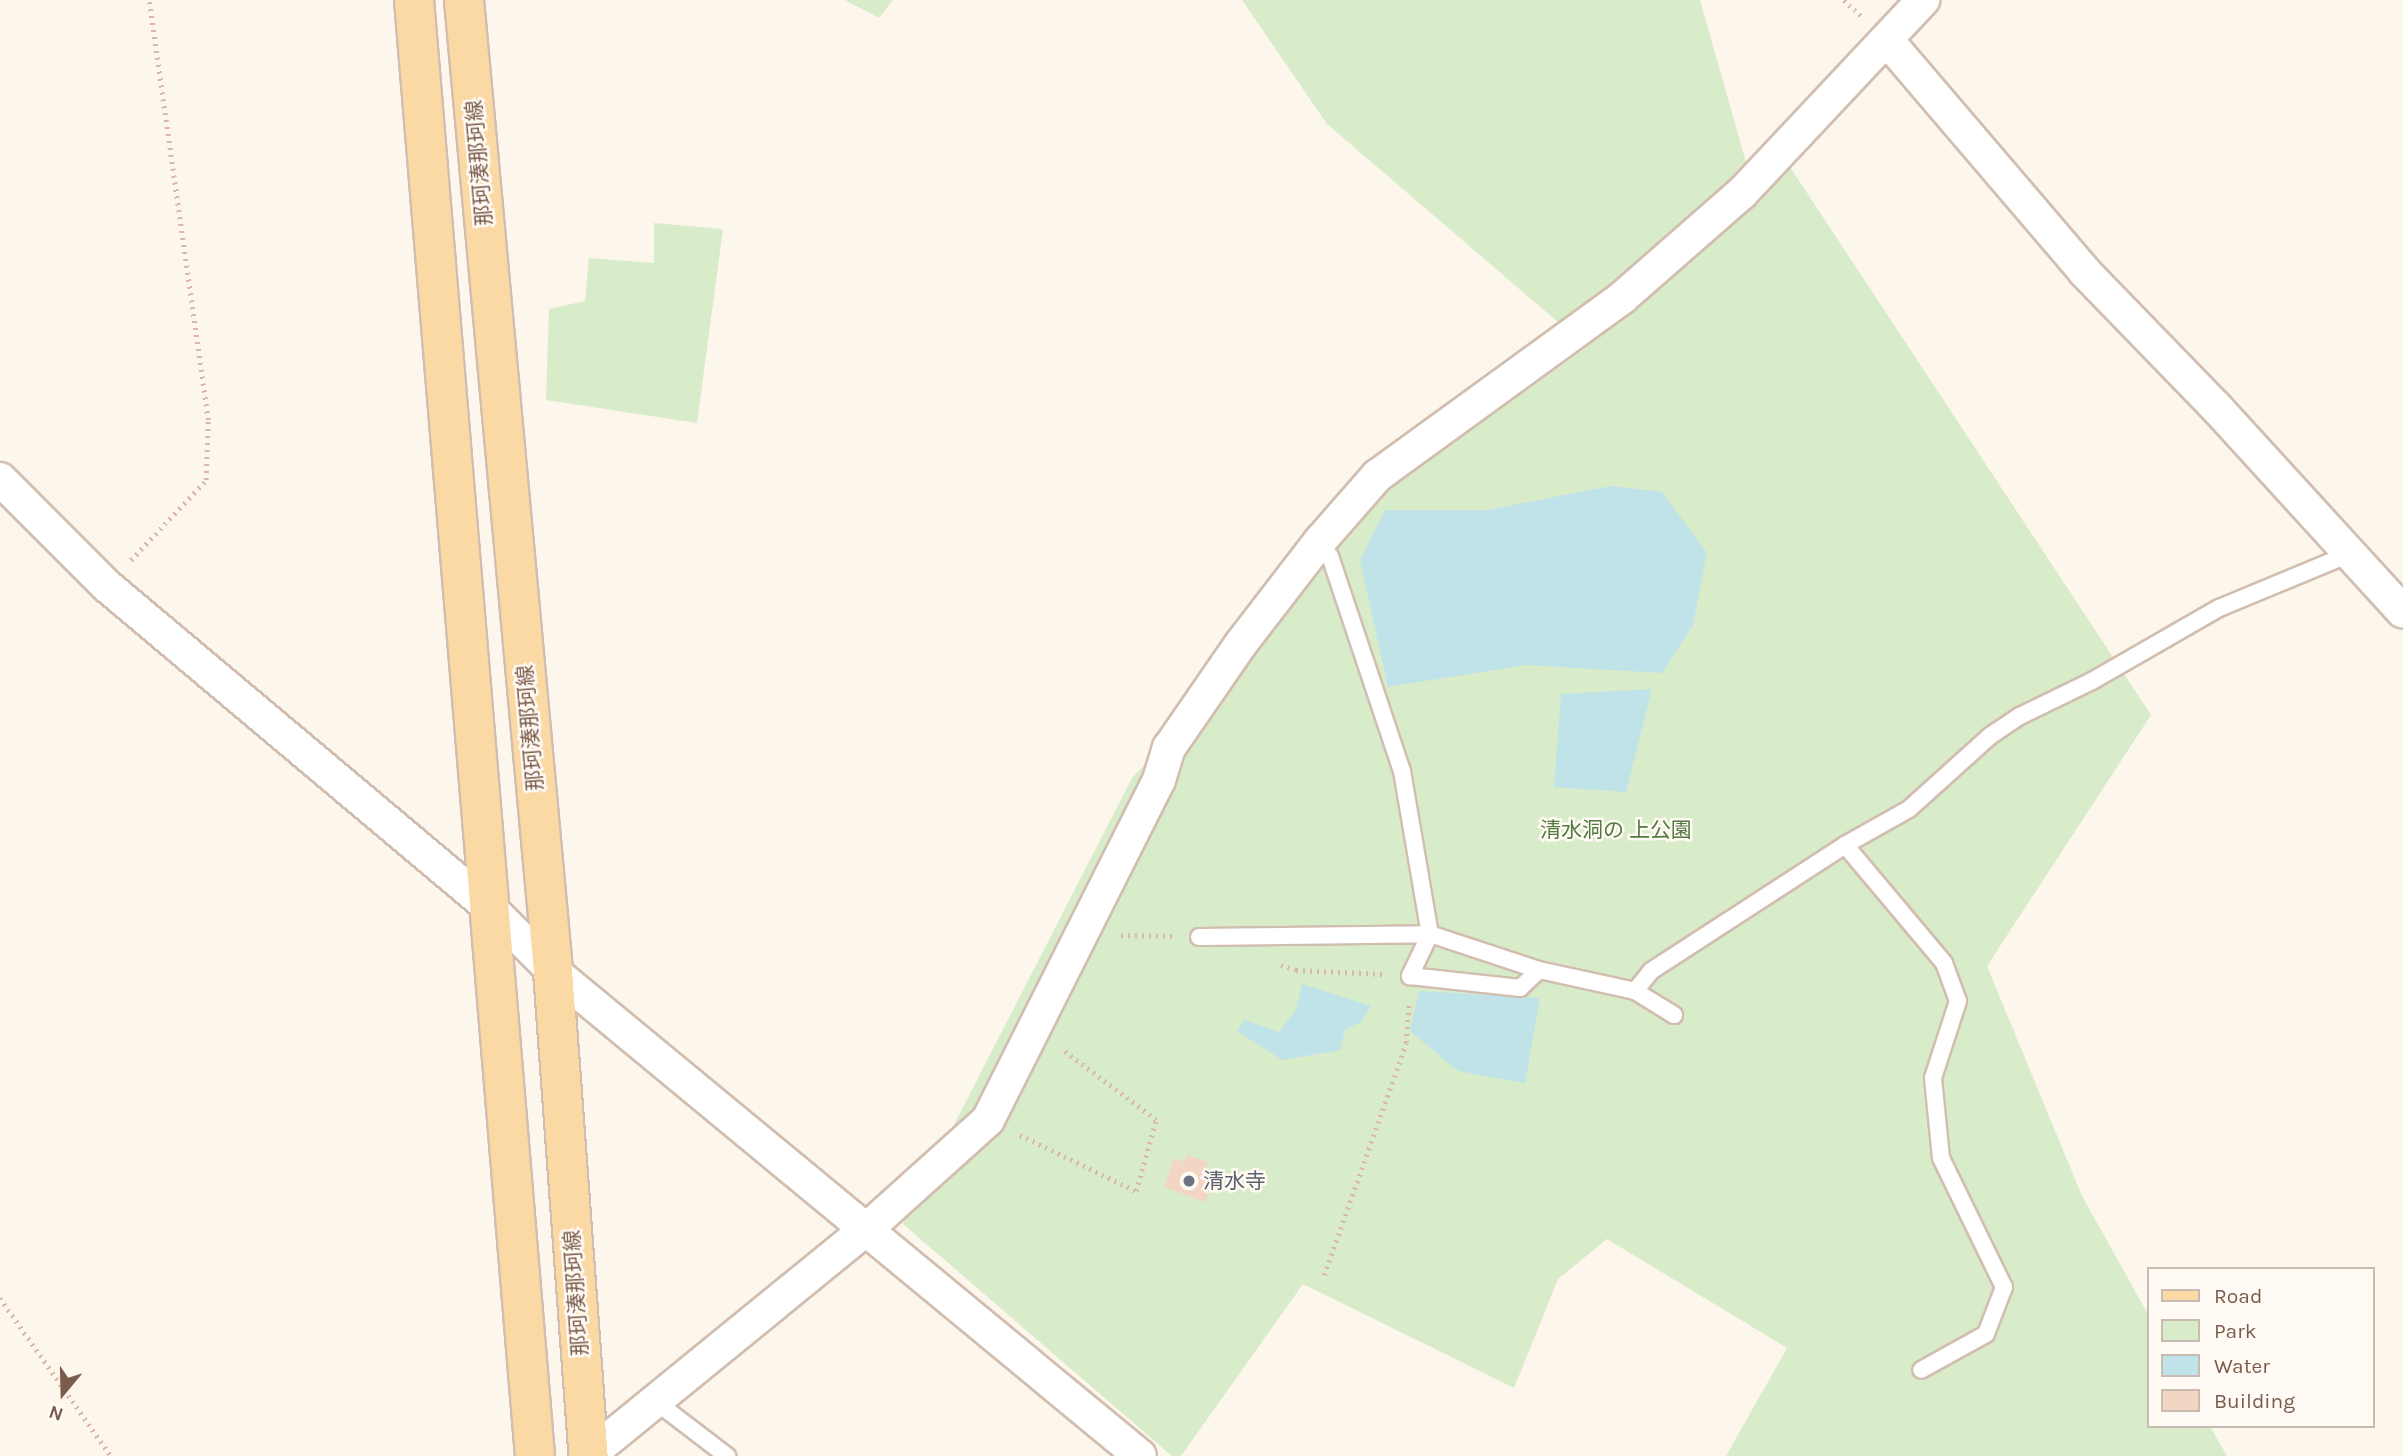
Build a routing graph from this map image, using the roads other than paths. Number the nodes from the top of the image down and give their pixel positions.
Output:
1 (414, 0) edge
2 (464, 0) edge
3 (1923, 0) edge
4 (1887, 40) junction
5 (0, 480) edge
6 (2347, 555) junction
7 (1330, 556) dead end
8 (2403, 612) edge
9 (1845, 845) junction
10 (490, 908) junction
11 (1430, 934) junction
12 (1199, 937) road end
13 (1538, 970) junction
14 (553, 971) junction
15 (1635, 991) junction
16 (1674, 1015) dead end
17 (868, 1228) junction
18 (1921, 1370) dead end
19 (655, 1401) junction
20 (536, 1456) edge
21 (589, 1456) edge
22 (726, 1456) edge
23 (1140, 1456) edge

1 - 10 main road
2 - 14 main road, 那珂湊那珂線
3 - 4 street
4 - 6 street
4 - 17 street
5 - 10 street
6 - 8 street
6 - 9 lane
7 - 11 lane
9 - 15 lane
9 - 18 lane
10 - 14 street
10 - 20 main road
11 - 12 lane
11 - 13 lane
11 - 13 lane
13 - 15 lane
14 - 17 street
14 - 21 main road, 那珂湊那珂線
15 - 16 lane
17 - 19 street
17 - 23 street
19 - 21 street
19 - 22 lane

